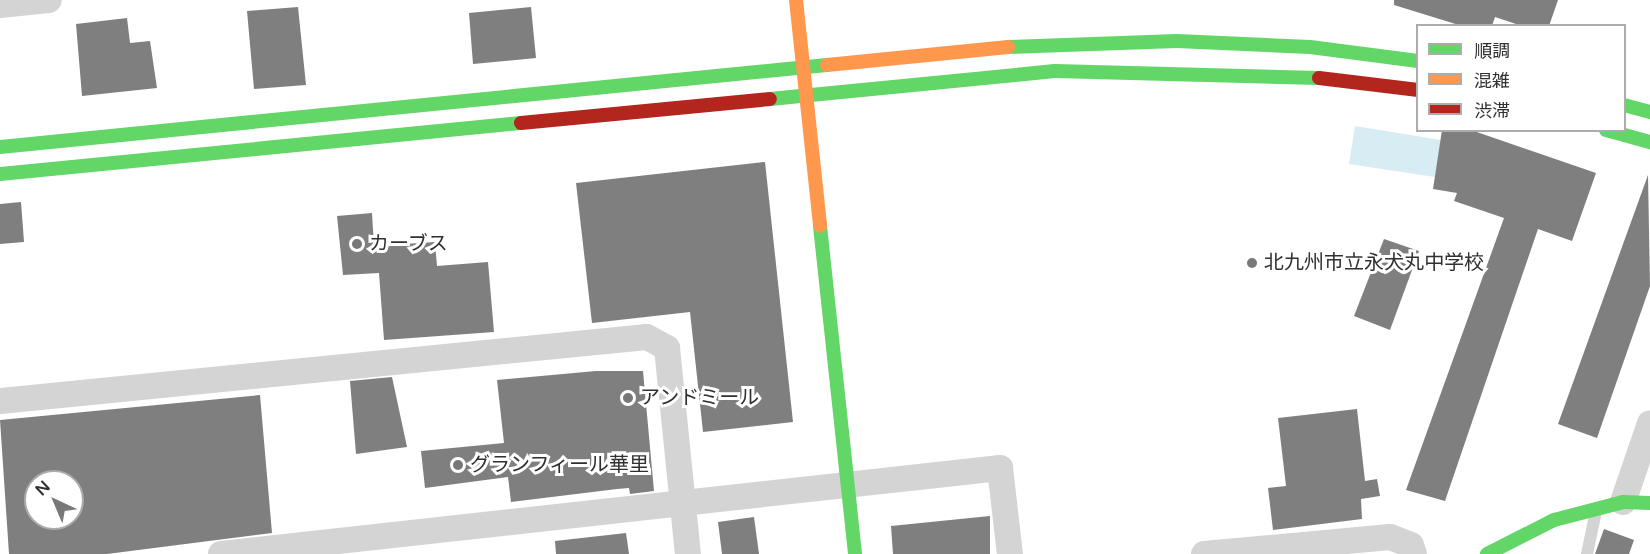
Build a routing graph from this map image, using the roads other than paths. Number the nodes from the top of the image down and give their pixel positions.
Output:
1 (49, 0) edge
2 (796, 0) edge
3 (0, 5) edge
4 (1416, 61) edge
5 (804, 65) junction
6 (1416, 90) edge
7 (807, 95) junction
8 (1626, 106) edge
9 (1650, 112) edge
10 (1613, 132) edge
11 (1650, 142) edge
12 (0, 147) edge
13 (0, 174) edge
14 (0, 401) edge
15 (1650, 423) edge
16 (847, 484) junction
17 (683, 501) junction
18 (1623, 502) junction
19 (1650, 503) edge
20 (1596, 510) junction
21 (221, 554) edge
22 (688, 554) edge
23 (855, 554) edge
24 (1010, 554) edge
25 (1204, 554) edge
26 (1414, 554) edge
27 (1487, 554) edge
28 (1587, 554) edge

1 - 3 street
2 - 5 street
4 - 5 street
5 - 7 street
5 - 12 street
6 - 7 street
7 - 13 street
7 - 16 street
8 - 9 street
10 - 11 street
14 - 17 street
15 - 18 street
16 - 17 street
16 - 23 street
16 - 24 street
17 - 21 street
17 - 22 street
18 - 19 street
18 - 20 street
20 - 27 street
20 - 28 lane
25 - 26 street

